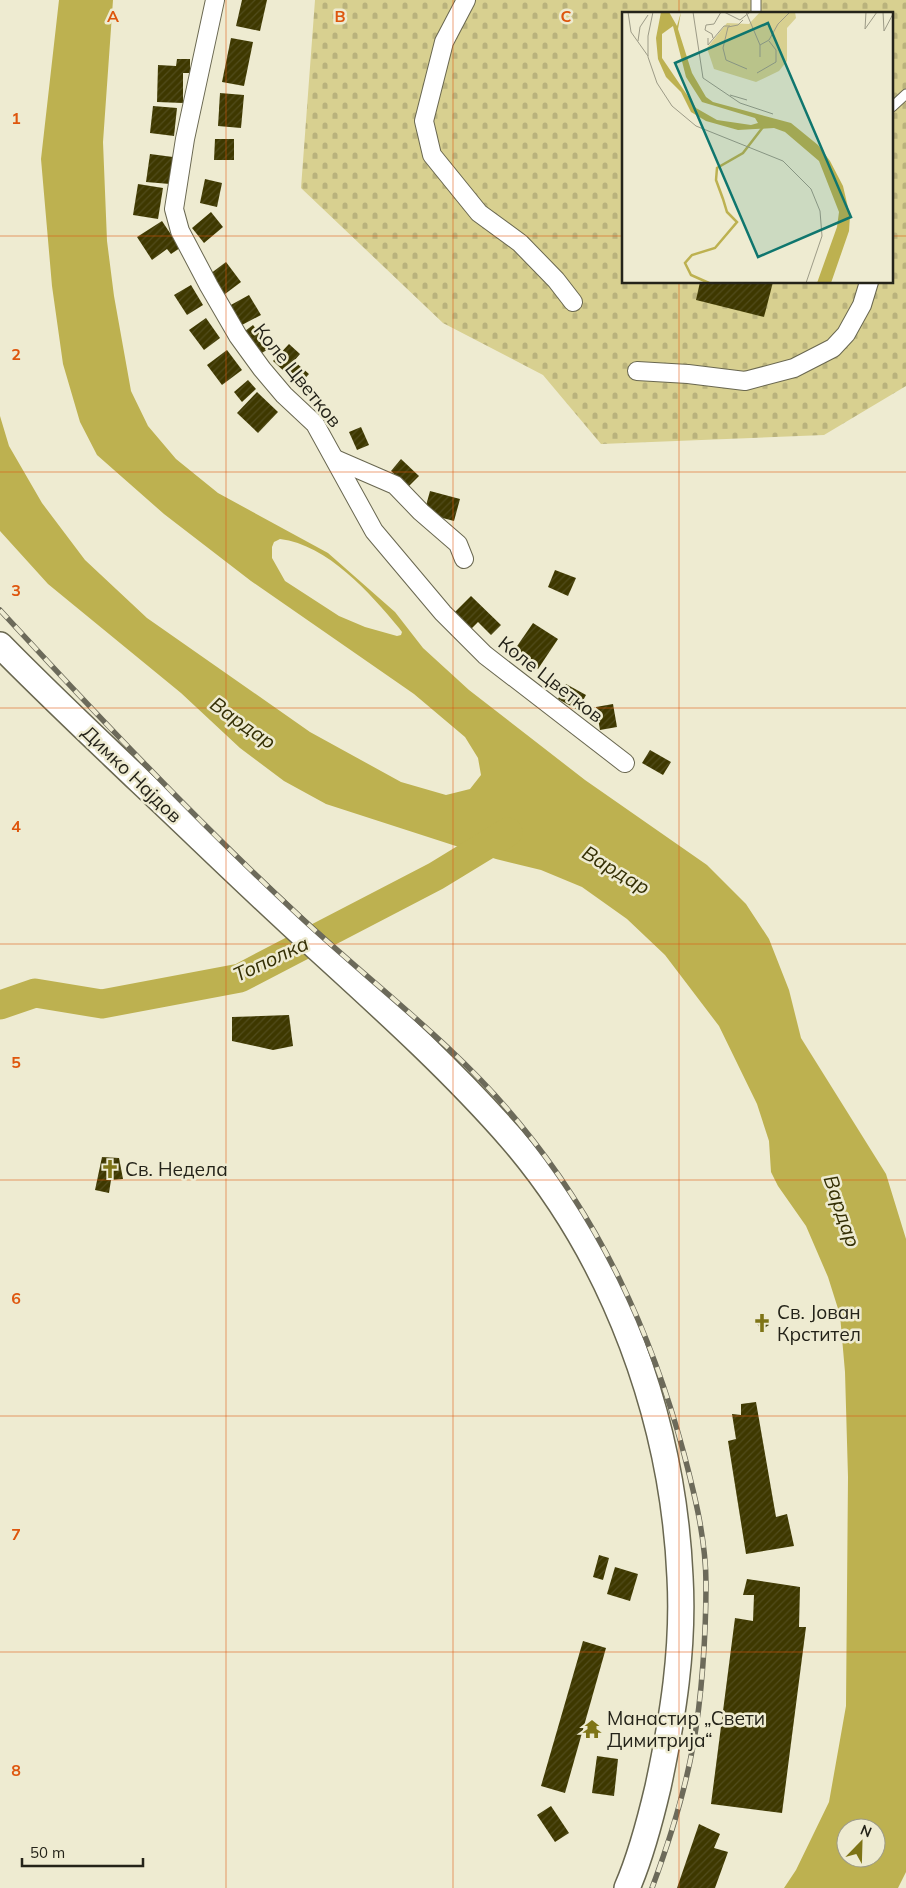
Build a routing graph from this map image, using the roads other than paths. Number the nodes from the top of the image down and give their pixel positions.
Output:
1 (215, 0) edge
2 (466, 0) edge
3 (906, 94) edge
4 (894, 105) edge
5 (868, 284) edge
6 (573, 302) dead end
7 (638, 371) dead end
8 (335, 459) junction
9 (464, 559) dead end
10 (0, 645) edge
11 (625, 763) dead end
12 (627, 1888) edge

1 - 8 street, Коле Цветков
2 - 6 street
3 - 4 lane
5 - 7 street
8 - 9 street
8 - 11 street, Коле Цветков
10 - 12 main road, Димко Најдов

